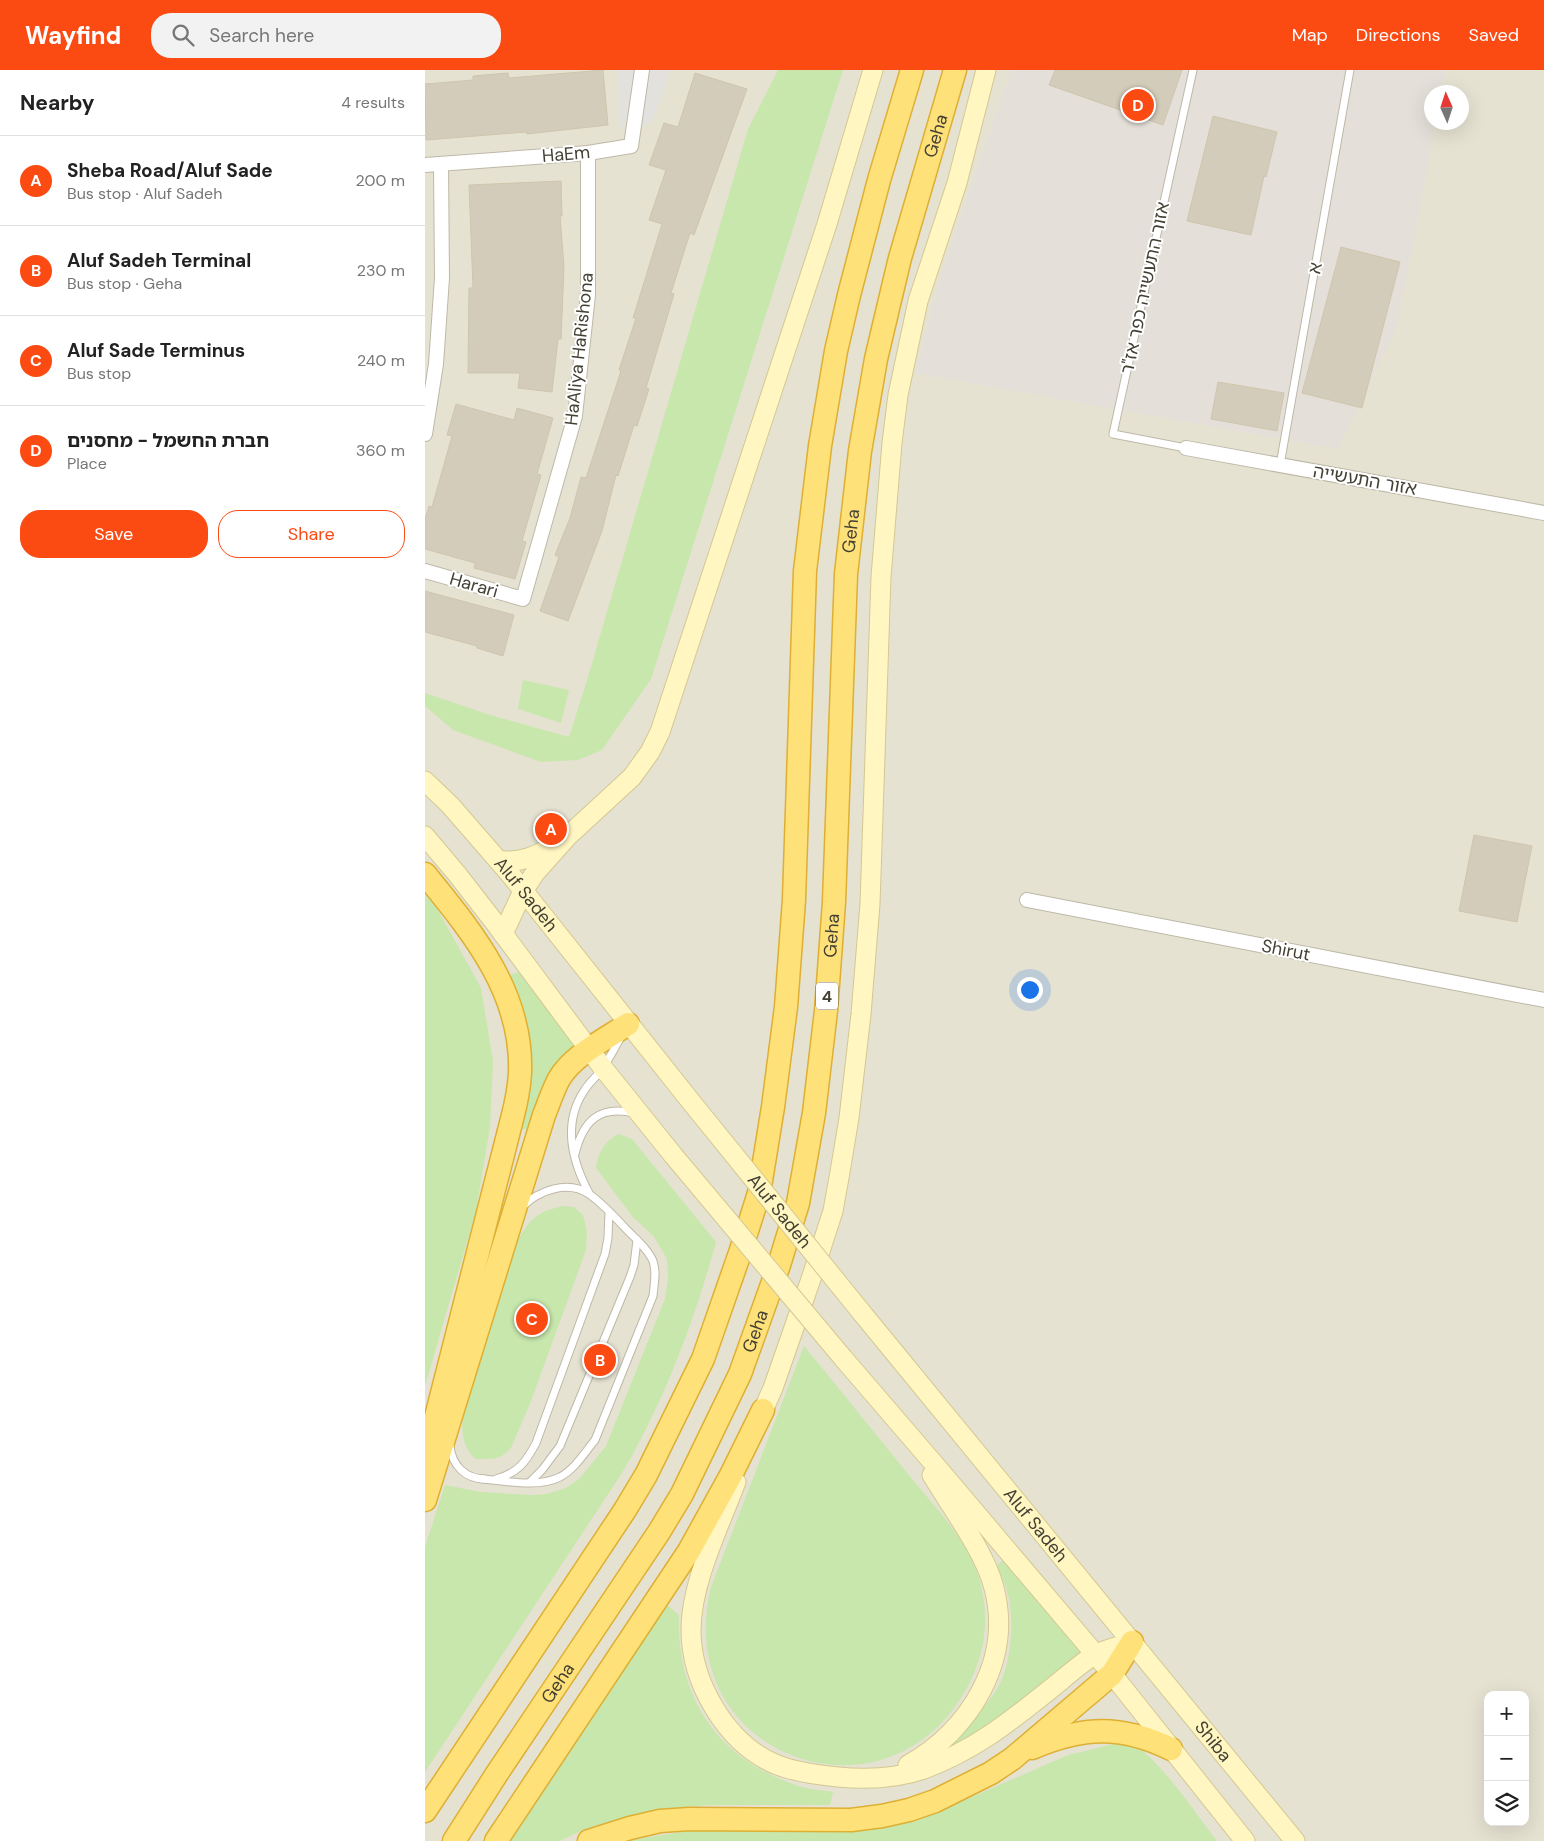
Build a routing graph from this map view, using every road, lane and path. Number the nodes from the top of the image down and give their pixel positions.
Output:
1 (642, 70) edge
2 (873, 70) edge
3 (913, 70) edge
4 (955, 70) edge
5 (986, 70) edge
6 (1193, 70) edge
7 (1350, 70) edge
8 (588, 153) junction
9 (441, 164) junction
10 (425, 165) edge
11 (425, 434) edge
12 (1185, 448) joint
13 (1280, 465) junction
14 (1544, 513) edge
15 (425, 571) edge
16 (523, 599) joint
17 (425, 781) edge
18 (425, 836) edge
19 (568, 836) junction
20 (498, 860) junction
21 (425, 874) edge
22 (523, 891) junction
23 (1027, 900) dead end
24 (503, 934) junction
25 (1544, 1000) edge
26 (629, 1024) junction
27 (590, 1050) junction
28 (603, 1068) junction
29 (643, 1117) junction
30 (574, 1159) junction
31 (589, 1194) junction
32 (609, 1212) junction
33 (514, 1216) junction
34 (637, 1240) junction
35 (763, 1410) junction
36 (447, 1428) junction
37 (903, 1429) junction
38 (425, 1460) edge
39 (482, 1479) junction
40 (530, 1482) junction
41 (425, 1500) edge
42 (1132, 1642) junction
43 (1095, 1655) junction
44 (1111, 1674) junction
45 (1171, 1749) junction
46 (1012, 1759) junction
47 (858, 1779) junction
48 (425, 1811) edge
49 (454, 1841) edge
50 (496, 1841) edge
51 (589, 1841) edge
52 (1245, 1841) edge
53 (1295, 1841) edge

1 - 8 street, HaEm
2 - 19 main road
3 - 48 highway
4 - 49 highway, Geha / 4
5 - 35 main road
6 - 12 lane, אזור התעשייה כפר אז"ר
7 - 13 lane, א
8 - 9 street, HaEm
8 - 16 street, HaAliya HaRishona
9 - 10 street, HaEm
9 - 11 street
12 - 13 street, אזור התעשייה
13 - 14 street, אזור התעשייה
15 - 16 street, Harari
17 - 20 main road, Aluf Sadeh
18 - 24 main road
19 - 20 main road
19 - 22 main road
20 - 22 main road, Aluf Sadeh
21 - 38 highway
22 - 24 main road
22 - 26 main road, Aluf Sadeh
23 - 25 street, Shirut
24 - 27 main road
26 - 27 highway
26 - 28 lane
26 - 42 main road, Aluf Sadeh, bridge
27 - 28 main road
27 - 33 highway
28 - 29 main road
28 - 30 lane
29 - 30 lane
29 - 37 main road, bridge
30 - 31 lane
31 - 32 lane
31 - 33 lane
32 - 34 lane
32 - 39 lane
33 - 36 highway
34 - 40 lane
34 - 40 lane
35 - 47 main road
35 - 50 highway
36 - 39 lane
36 - 41 highway
37 - 43 main road
37 - 47 main road
39 - 40 lane
42 - 43 main road
42 - 44 highway
42 - 53 main road, Shiba
43 - 44 main road
43 - 47 main road
44 - 45 main road
44 - 46 highway
45 - 46 highway
45 - 52 main road
46 - 51 highway

